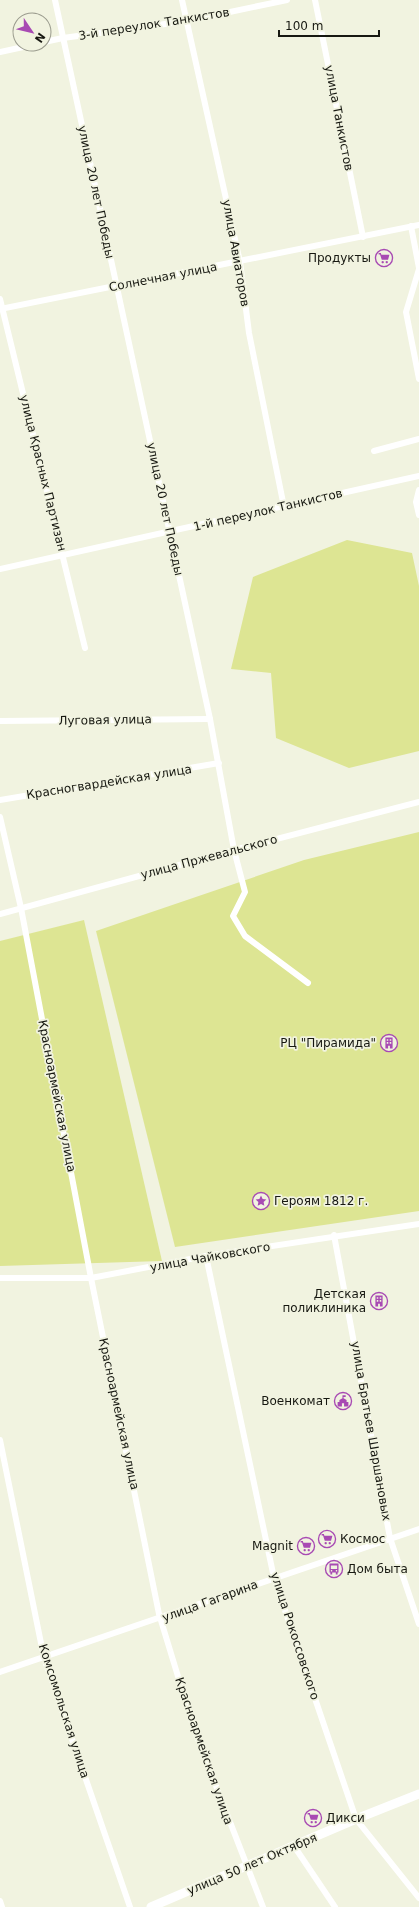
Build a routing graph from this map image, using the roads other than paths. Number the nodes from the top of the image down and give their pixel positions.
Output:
1 (55, 0) edge
2 (182, 0) edge
3 (287, 0) edge
4 (315, 0) edge
5 (187, 21) junction
6 (63, 38) junction
7 (52, 40) edge
8 (12, 49) edge
9 (0, 52) edge
10 (419, 225) edge
11 (411, 226) junction
12 (362, 237) junction
13 (240, 262) junction
14 (419, 269) edge
15 (116, 286) junction
16 (0, 299) edge
17 (1, 309) edge
18 (419, 379) edge
19 (419, 439) edge
20 (374, 451) dead end
21 (419, 476) edge
22 (419, 490) edge
23 (284, 507) junction
24 (419, 515) edge
25 (170, 532) junction
26 (63, 554) junction
27 (0, 569) edge
28 (85, 648) dead end
29 (210, 718) junction
30 (0, 720) edge
31 (219, 763) junction
32 (0, 800) edge
33 (419, 802) edge
34 (0, 817) edge
35 (234, 850) junction
36 (21, 908) junction
37 (0, 914) edge
38 (308, 983) dead end
39 (419, 1224) edge
40 (334, 1235) junction
41 (206, 1256) junction
42 (0, 1278) edge
43 (91, 1278) junction
44 (0, 1440) edge
45 (419, 1528) edge
46 (390, 1538) junction
47 (274, 1578) junction
48 (160, 1619) junction
49 (419, 1624) edge
50 (44, 1658) junction
51 (0, 1672) edge
52 (419, 1794) edge
53 (356, 1819) junction
54 (294, 1846) junction
55 (246, 1866) junction
56 (419, 1898) edge
57 (0, 1901) edge
58 (2, 1907) edge
59 (130, 1907) edge
60 (151, 1907) edge
61 (263, 1907) edge
62 (335, 1907) edge

1 - 6 street, улица 20 лет Победы
2 - 5 street, улица Авиаторов
3 - 5 street, 3-й переулок Танкистов
4 - 12 street, улица Танкистов
5 - 6 street, 3-й переулок Танкистов
5 - 13 street, улица Авиаторов
6 - 7 street, 3-й переулок Танкистов
6 - 15 street, улица 20 лет Победы
8 - 9 street
10 - 11 street, Солнечная улица
11 - 12 street, Солнечная улица
11 - 14 street
12 - 13 street, Солнечная улица
13 - 15 street, Солнечная улица
13 - 23 street, улица Авиаторов
14 - 18 street
15 - 17 street, Солнечная улица
15 - 25 street, улица 20 лет Победы
16 - 17 street, улица Красных Партизан
17 - 26 street, улица Красных Партизан
19 - 20 street
21 - 23 street, 1-й переулок Танкистов
22 - 24 street
23 - 25 street, 1-й переулок Танкистов
25 - 26 street, 1-й переулок Танкистов
25 - 29 street, улица 20 лет Победы
26 - 27 street, 1-й переулок Танкистов
26 - 28 street, улица Красных Партизан
29 - 30 street, Луговая улица
29 - 31 street, улица 20 лет Победы
31 - 32 street, Красногвардейская улица
31 - 35 street, улица 20 лет Победы
33 - 35 street, улица Пржевальского
34 - 36 street, Красноармейская улица
35 - 36 street, улица Пржевальского
35 - 38 street, улица 20 лет Победы
36 - 37 street, улица Пржевальского
36 - 43 street, Красноармейская улица
39 - 40 street, улица Чайковского
40 - 41 street, улица Чайковского
40 - 46 street, улица Братьев Шаршановых
41 - 43 street, улица Чайковского
41 - 47 street, улица Рокоссовского
42 - 43 street, улица Чайковского
43 - 48 street, Красноармейская улица
44 - 50 street, Комсомольская улица
45 - 46 street, улица Гагарина
46 - 47 street, улица Гагарина
46 - 49 street, улица Братьев Шаршановых
47 - 48 street, улица Гагарина
47 - 53 street, улица Рокоссовского
48 - 50 street, улица Гагарина
48 - 55 street, Красноармейская улица
50 - 51 street, улица Гагарина
50 - 59 street, Комсомольская улица
52 - 53 street, улица 50 лет Октября
53 - 54 street, улица 50 лет Октября
53 - 56 street, улица Рокоссовского
54 - 55 street, улица 50 лет Октября
54 - 62 street
55 - 60 street, улица 50 лет Октября
55 - 61 street, Красноармейская улица
57 - 58 street

